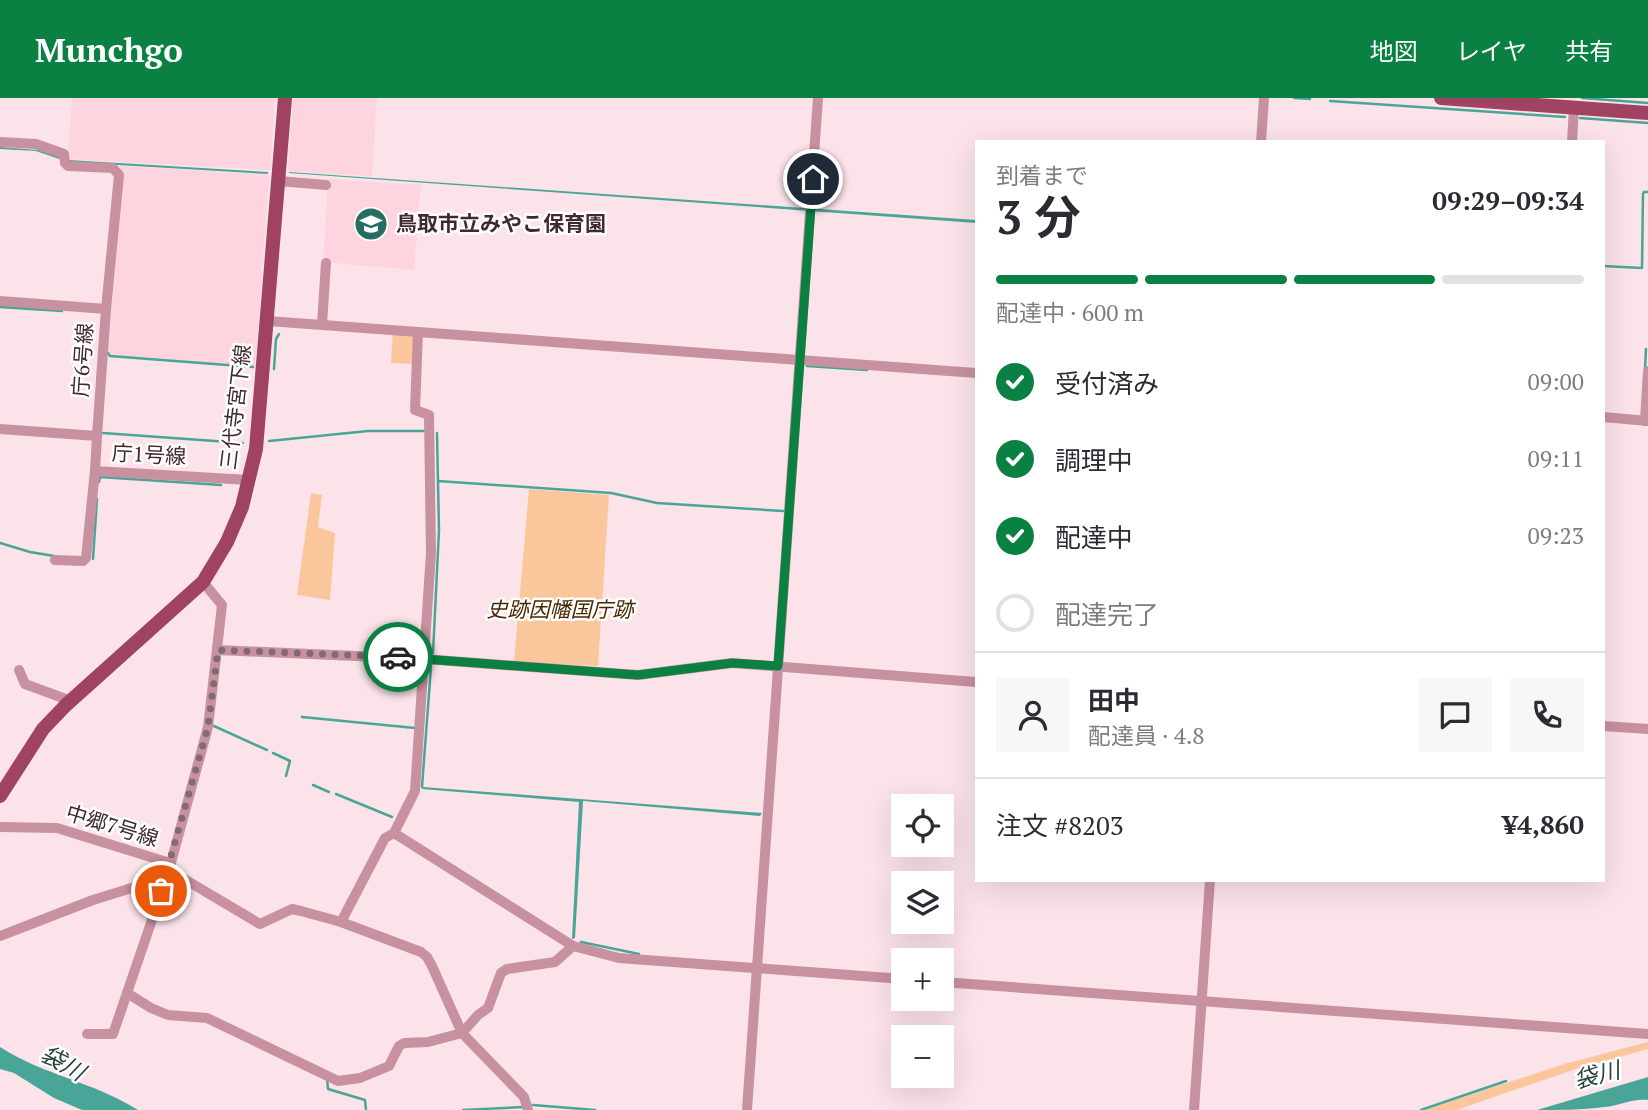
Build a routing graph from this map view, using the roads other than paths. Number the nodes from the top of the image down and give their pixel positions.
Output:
1 (285, 98) edge
2 (818, 98) edge
3 (1264, 98) edge
4 (1441, 98) edge
5 (1574, 107) junction
6 (1648, 113) edge
7 (1261, 140) edge
8 (1572, 140) edge
9 (0, 142) edge
10 (279, 181) junction
11 (326, 185) dead end
12 (326, 263) dead end
13 (0, 302) edge
14 (106, 309) junction
15 (268, 321) junction
16 (322, 324) junction
17 (418, 332) junction
18 (800, 360) junction
19 (1648, 371) edge
20 (975, 373) edge
21 (1605, 417) edge
22 (1647, 421) edge
23 (0, 429) edge
24 (97, 436) junction
25 (95, 471) junction
26 (249, 480) junction
27 (55, 560) dead end
28 (203, 582) junction
29 (218, 650) junction
30 (424, 659) junction
31 (778, 666) junction
32 (19, 670) dead end
33 (975, 682) edge
34 (71, 701) junction
35 (1605, 726) edge
36 (1648, 729) edge
37 (0, 796) edge
38 (0, 827) edge
39 (394, 833) junction
40 (169, 866) junction
41 (1210, 882) edge
42 (341, 922) junction
43 (0, 936) edge
44 (573, 946) junction
45 (757, 968) junction
46 (891, 978) edge
47 (954, 983) edge
48 (127, 993) junction
49 (1201, 1001) junction
50 (462, 1033) junction
51 (86, 1034) dead end
52 (1648, 1034) edge
53 (528, 1110) edge
54 (747, 1110) edge
55 (1194, 1110) edge

1 - 10 main road, 三代寺宮下線
2 - 18 street
3 - 7 street
4 - 5 main road
5 - 6 main road
5 - 8 street
9 - 14 street
10 - 11 street
10 - 15 main road, 三代寺宮下線
12 - 16 street
13 - 14 street, 庁6号線
14 - 24 street, 庁6号線
15 - 16 street
15 - 26 main road, 三代寺宮下線
16 - 17 street
17 - 18 street
17 - 30 street
18 - 20 street
18 - 31 street
19 - 22 street
21 - 22 street
23 - 24 street, 庁1号線
24 - 25 street, 庁1号線
25 - 26 street, 庁1号線
25 - 27 street
26 - 28 main road, 三代寺宮下線
28 - 29 street
28 - 34 main road, 三代寺宮下線
29 - 30 street
29 - 40 street
30 - 31 street
30 - 39 street
31 - 33 street
31 - 45 street
32 - 34 street
34 - 37 main road, 三代寺宮下線
35 - 36 street
38 - 40 street, 中郷7号線
39 - 42 street
39 - 44 street
40 - 42 street, 中郷7号線
40 - 43 street
40 - 48 street
41 - 49 street
42 - 50 street
44 - 45 street
44 - 50 street
45 - 46 street
45 - 54 street
47 - 49 street
48 - 50 street
48 - 51 street
49 - 52 street
49 - 55 street
50 - 53 street

